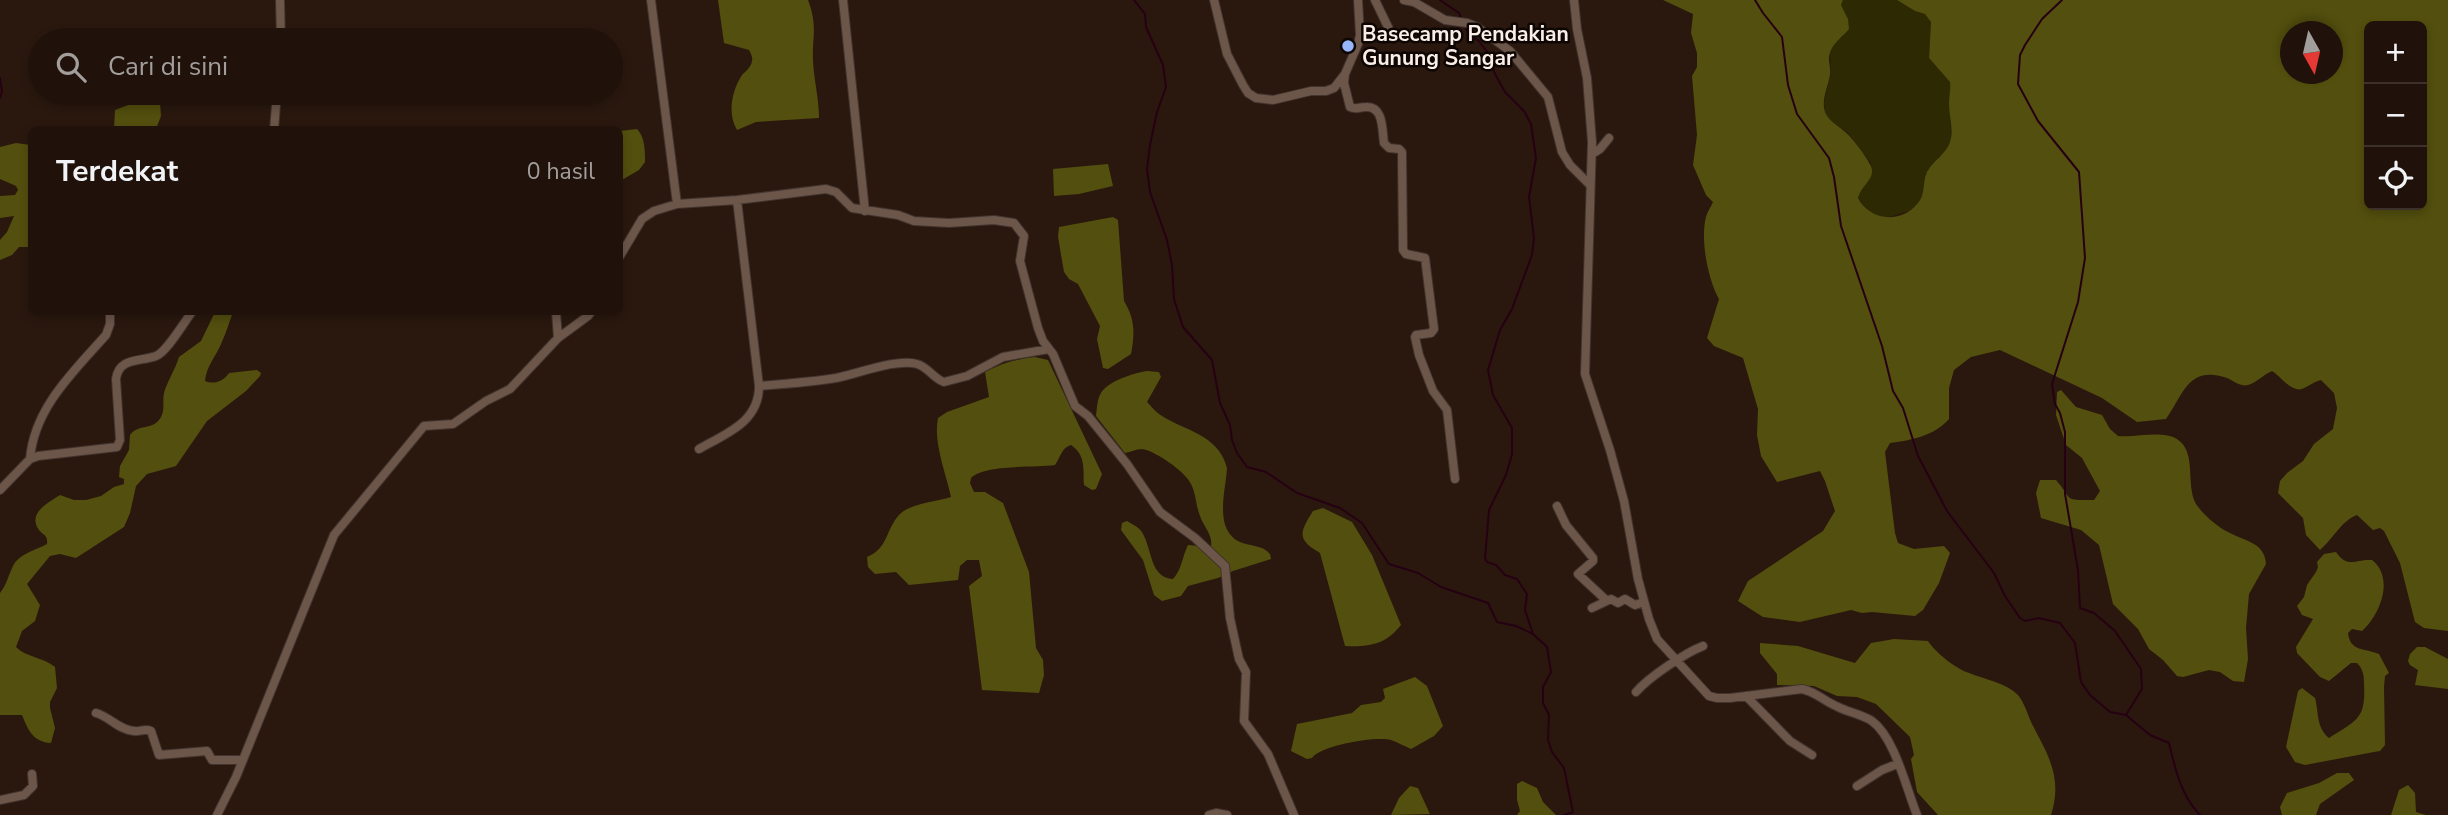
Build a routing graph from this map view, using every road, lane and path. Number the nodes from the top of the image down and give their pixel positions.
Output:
1 (280, 0) edge
2 (651, 0) edge
3 (842, 0) edge
4 (1214, 0) edge
5 (1358, 0) edge
6 (1375, 0) edge
7 (1404, 0) edge
8 (1574, 0) edge
9 (281, 28) edge
10 (1389, 29) dead end
11 (1345, 74) junction
12 (276, 105) edge
13 (274, 126) edge
14 (1609, 138) dead end
15 (1592, 154) junction
16 (1590, 185) junction
17 (737, 200) junction
18 (677, 204) junction
19 (864, 211) junction
20 (623, 251) edge
21 (110, 315) edge
22 (190, 315) edge
23 (556, 315) edge
24 (588, 315) edge
25 (558, 338) junction
26 (1049, 349) junction
27 (759, 386) junction
28 (699, 449) dead end
29 (30, 459) junction
30 (1455, 479) dead end
31 (0, 490) edge
32 (1557, 506) dead end
33 (1606, 600) junction
34 (1644, 602) junction
35 (1592, 608) dead end
36 (1703, 646) dead end
37 (1676, 661) junction
38 (1636, 691) dead end
39 (1746, 696) junction
40 (96, 713) dead end
41 (1812, 755) dead end
42 (243, 760) junction
43 (1898, 764) junction
44 (32, 774) dead end
45 (1857, 786) dead end
46 (0, 800) edge
47 (217, 815) edge
48 (1209, 815) edge
49 (1227, 815) edge
50 (1294, 815) edge
51 (1917, 815) edge

1 - 9 street
2 - 18 street
3 - 19 street
4 - 11 street
5 - 11 street
6 - 10 street
7 - 16 street
8 - 15 street
11 - 30 street
12 - 13 street
14 - 15 street
15 - 16 street
16 - 34 street
17 - 18 street
17 - 19 street
17 - 27 street
18 - 20 street
19 - 26 street
21 - 29 street
22 - 29 street
23 - 25 street
24 - 25 street
25 - 42 street
26 - 27 street
26 - 50 street
27 - 28 street
29 - 31 street
32 - 33 street
33 - 34 street
33 - 35 street
34 - 37 street
36 - 37 street
37 - 38 street
37 - 39 street
39 - 41 street
39 - 43 street
40 - 42 street
42 - 47 street
43 - 45 street
43 - 51 street
44 - 46 street
48 - 49 street

